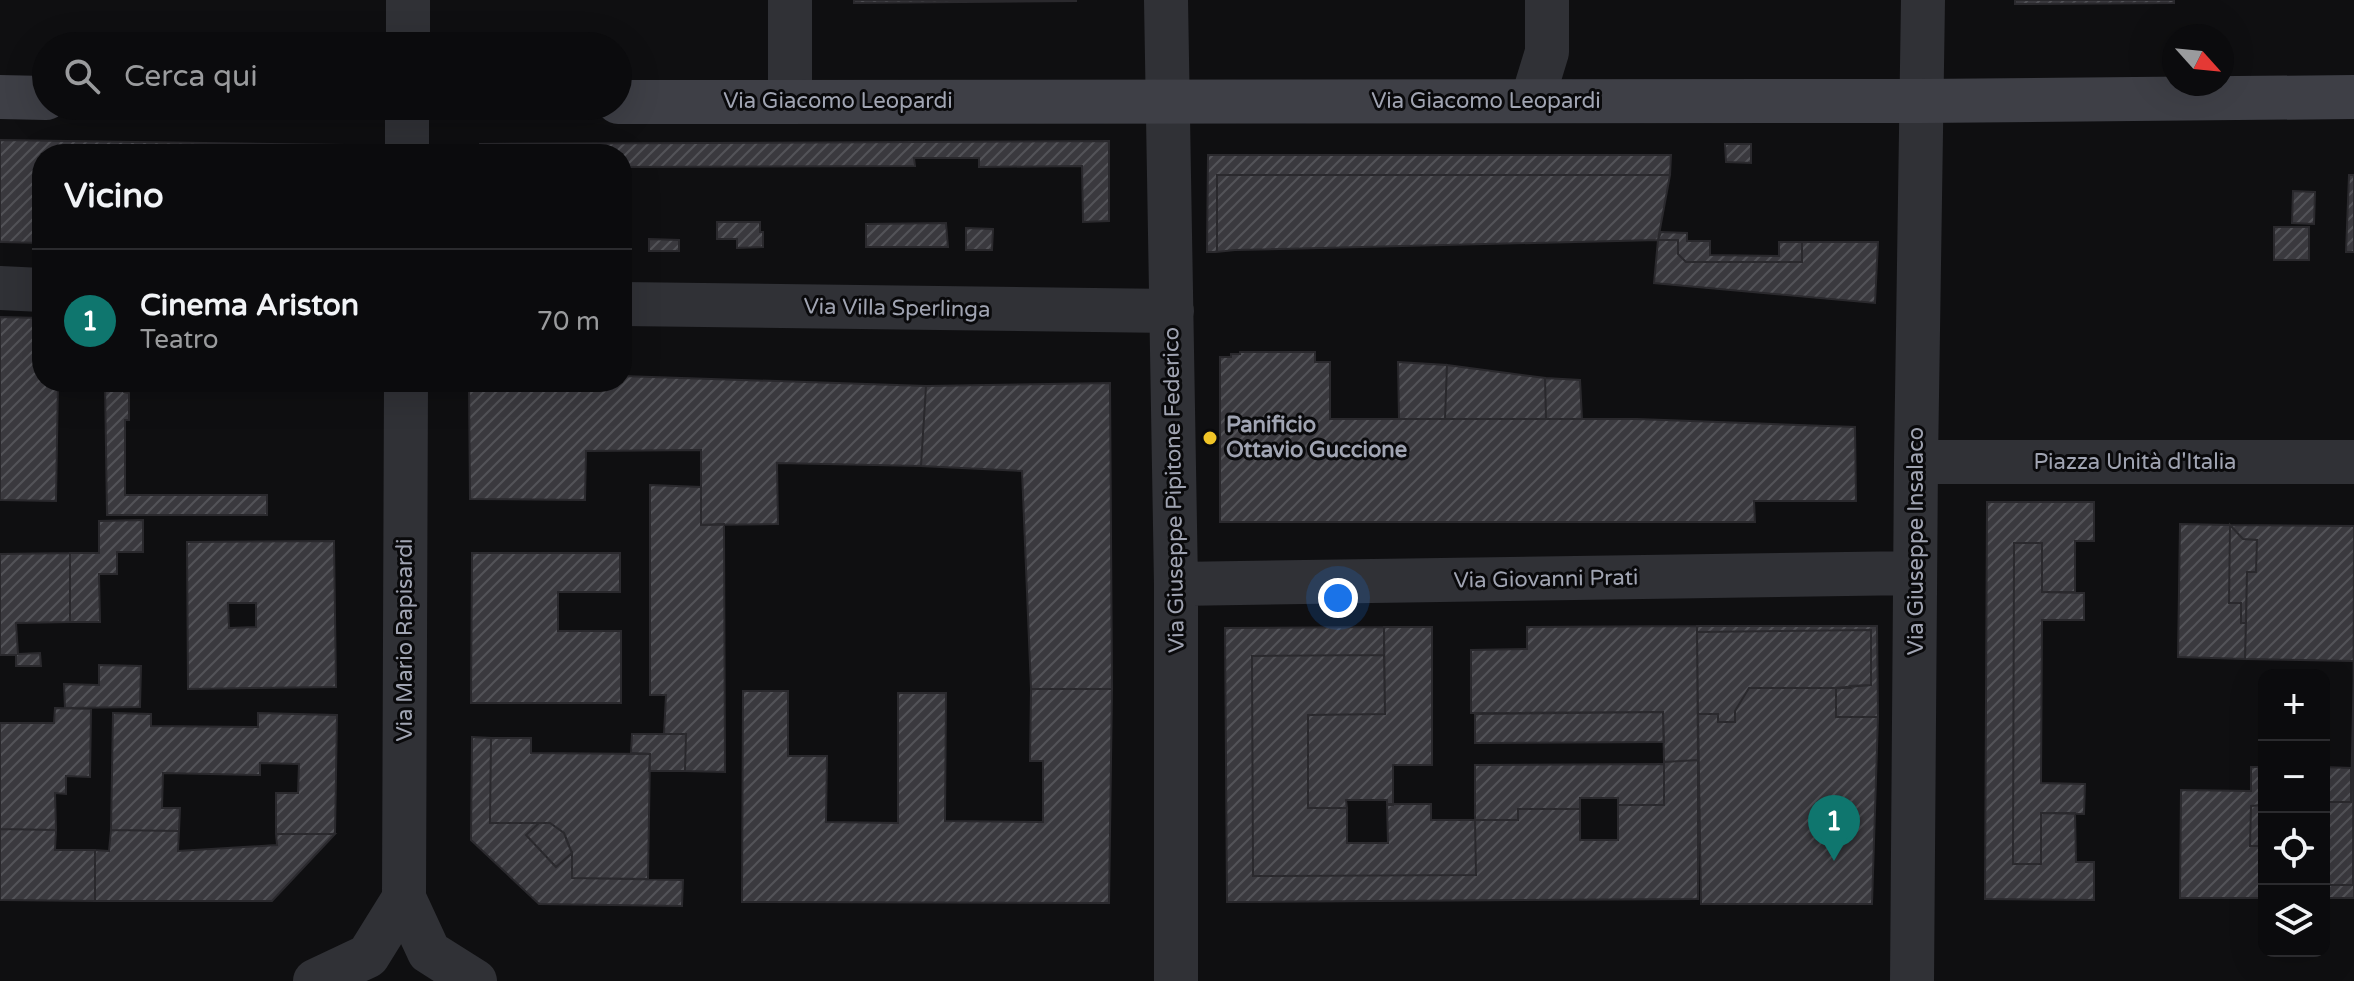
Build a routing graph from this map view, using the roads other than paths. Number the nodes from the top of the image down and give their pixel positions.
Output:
1 (408, 0) edge
2 (790, 0) edge
3 (1166, 0) edge
4 (1547, 0) edge
5 (1923, 0) edge
6 (408, 32) edge
7 (0, 97) edge
8 (2354, 97) edge
9 (32, 98) edge
10 (790, 100) junction
11 (1532, 101) junction
12 (1922, 101) junction
13 (632, 102) edge
14 (1168, 102) junction
15 (407, 120) edge
16 (407, 144) edge
17 (0, 288) edge
18 (32, 290) edge
19 (632, 304) edge
20 (1172, 311) junction
21 (406, 392) edge
22 (1916, 462) junction
23 (2354, 462) edge
24 (1915, 573) junction
25 (1176, 584) junction
26 (404, 898) junction
27 (315, 981) edge
28 (475, 981) edge
29 (1176, 981) edge
30 (1912, 981) edge

1 - 6 street
2 - 10 street
3 - 14 street, Via Giuseppe Pipitone Federico
4 - 11 street
5 - 12 street, Via Giuseppe Insalaco
7 - 9 street
8 - 12 street, Via Giacomo Leopardi
10 - 13 street, Via Giacomo Leopardi
10 - 14 street, Via Giacomo Leopardi
11 - 12 street, Via Giacomo Leopardi
11 - 14 street, Via Giacomo Leopardi
12 - 22 street, Via Giuseppe Insalaco
14 - 20 street, Via Giuseppe Pipitone Federico
15 - 16 street
17 - 18 street
19 - 20 street, Via Villa Sperlinga
20 - 25 street, Via Giuseppe Pipitone Federico
21 - 26 street, Via Mario Rapisardi
22 - 23 street, Piazza Unità d'Italia
22 - 24 street, Via Giuseppe Insalaco
24 - 25 street, Via Giovanni Prati
24 - 30 street, Via Giuseppe Insalaco
25 - 29 street, Via Giuseppe Pipitone Federico
26 - 27 street
26 - 28 street

